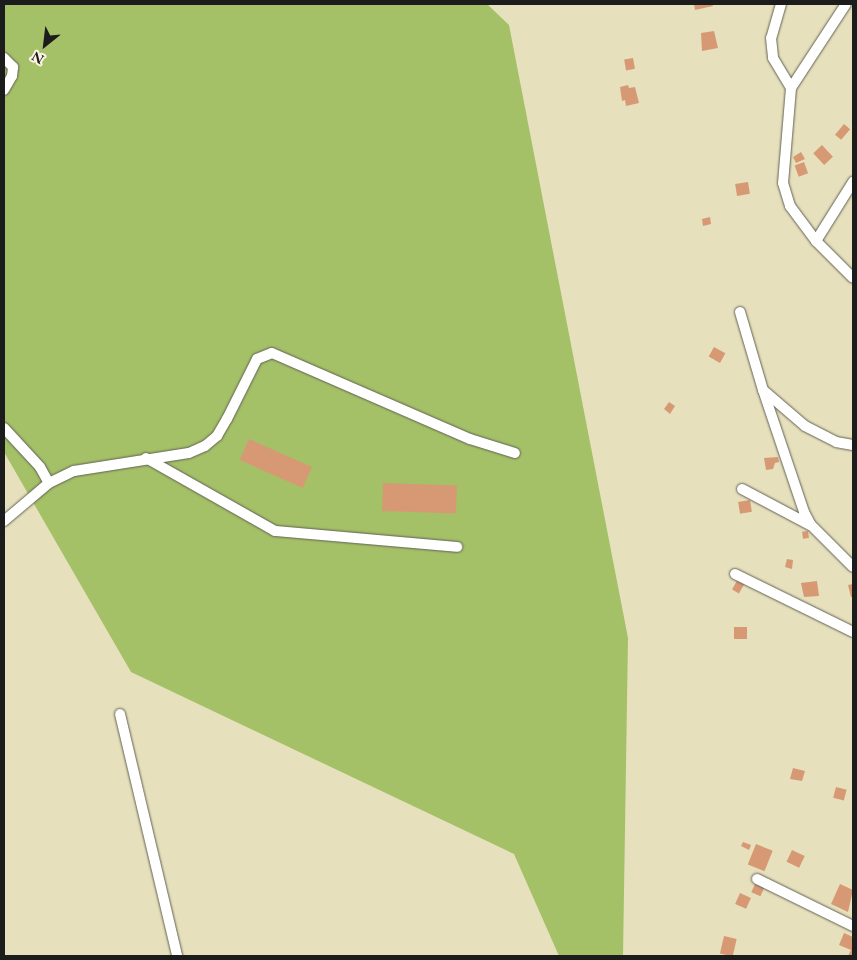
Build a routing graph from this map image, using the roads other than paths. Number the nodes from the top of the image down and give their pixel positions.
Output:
1 (781, 4) edge
2 (846, 4) edge
3 (4, 58) edge
4 (791, 88) junction
5 (4, 90) edge
6 (853, 182) edge
7 (816, 241) junction
8 (853, 278) edge
9 (740, 312) dead end
10 (762, 390) junction
11 (4, 428) edge
12 (853, 445) edge
13 (515, 454) dead end
14 (146, 458) junction
15 (49, 483) junction
16 (742, 489) dead end
17 (4, 521) edge
18 (811, 525) junction
19 (457, 547) dead end
20 (853, 567) edge
21 (735, 574) dead end
22 (853, 632) edge
23 (120, 714) dead end
24 (757, 879) dead end
25 (853, 926) edge
26 (177, 956) edge

1 - 4 street
2 - 4 street
3 - 5 street
4 - 7 street
6 - 7 street
7 - 8 street
9 - 10 street
10 - 12 street
10 - 18 street
11 - 15 street
13 - 14 street
14 - 15 street
14 - 19 street
15 - 17 street
16 - 18 street
18 - 20 street
21 - 22 street
23 - 26 street
24 - 25 street

